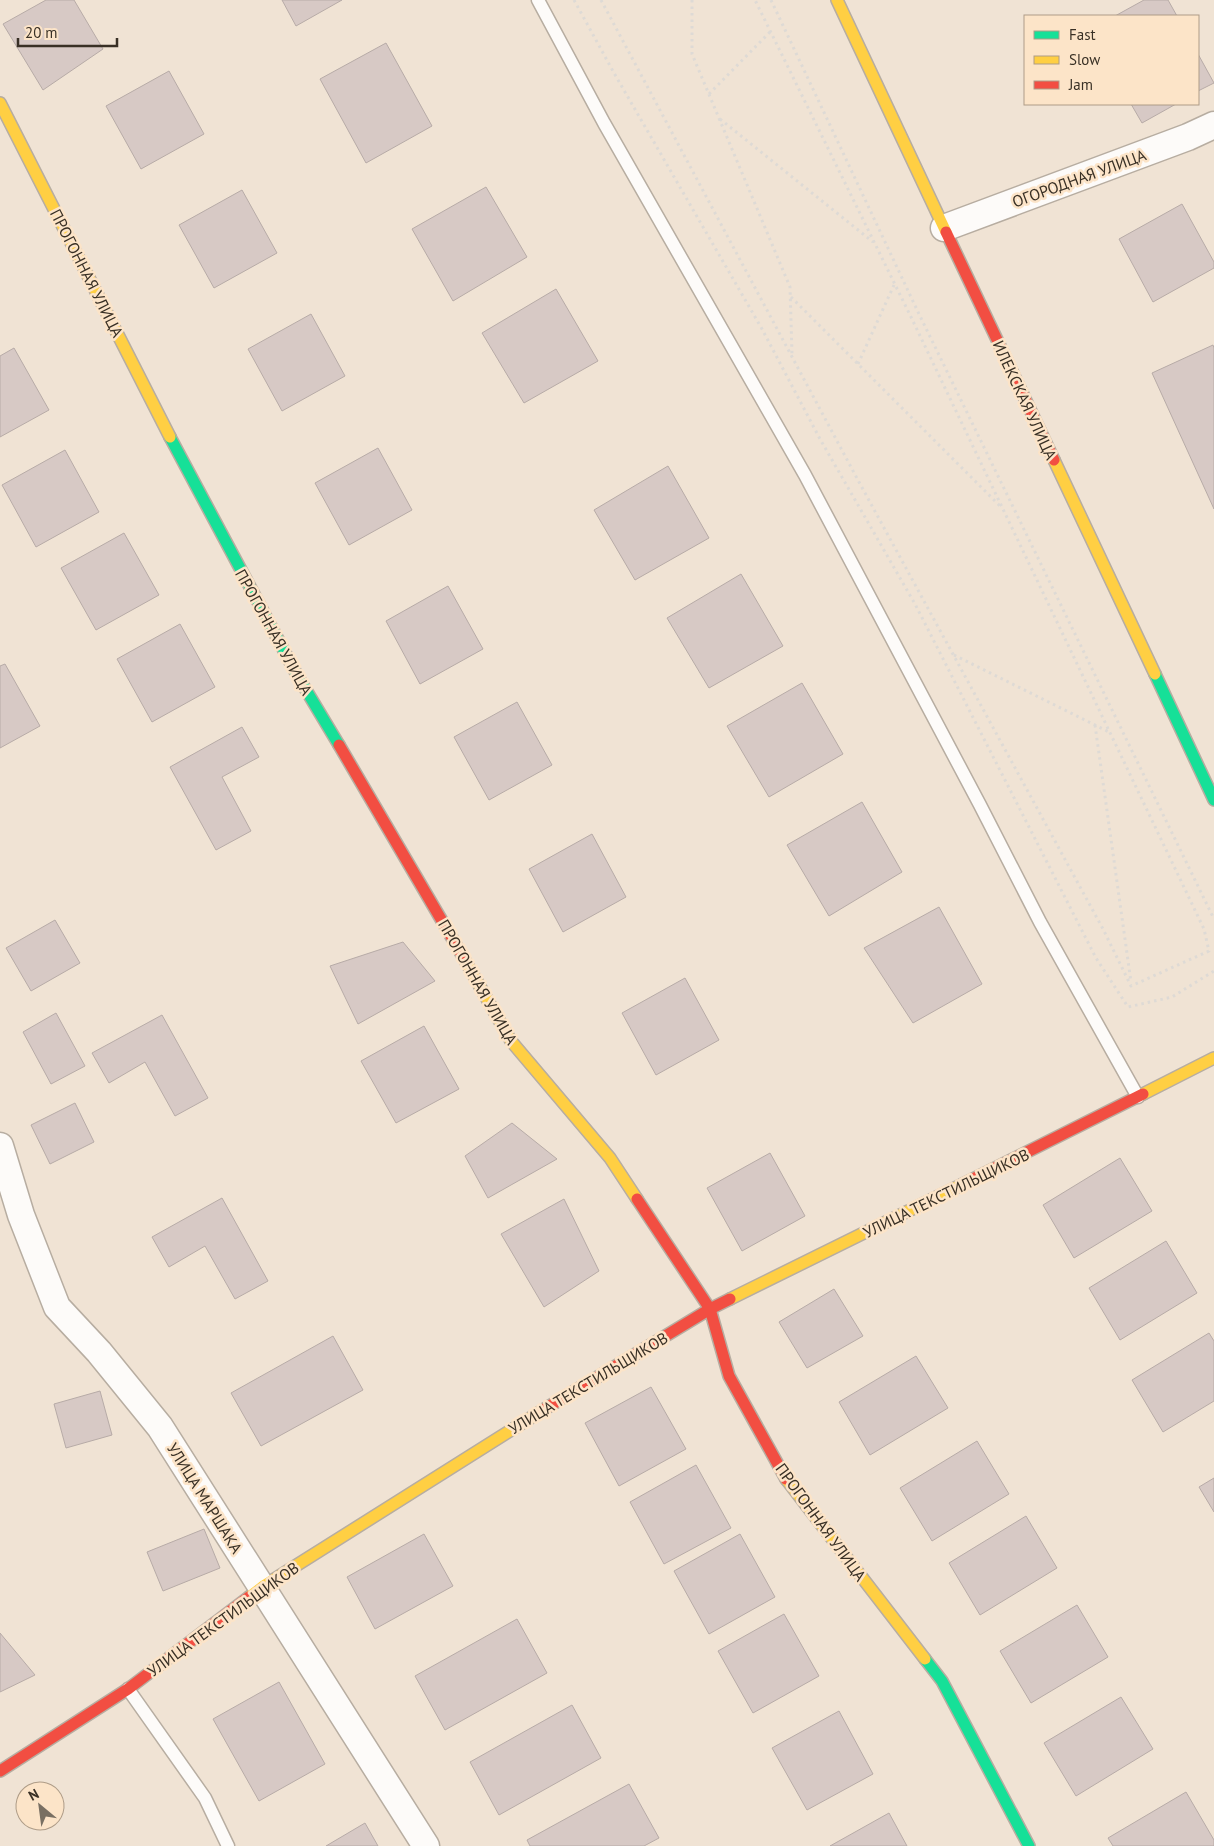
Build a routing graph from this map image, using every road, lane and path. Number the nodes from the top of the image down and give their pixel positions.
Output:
1 (538, 0) edge
2 (574, 0) edge
3 (601, 0) edge
4 (692, 0) edge
5 (755, 0) edge
6 (771, 0) edge
7 (837, 0) edge
8 (770, 32) junction
9 (709, 94) junction
10 (0, 103) edge
11 (719, 118) junction
12 (1214, 125) edge
13 (944, 228) junction
14 (874, 243) junction
15 (894, 284) junction
16 (790, 297) junction
17 (792, 357) junction
18 (858, 364) junction
19 (1004, 510) junction
20 (954, 655) junction
21 (1095, 725) junction
22 (1112, 733) junction
23 (1214, 800) edge
24 (1214, 919) edge
25 (1214, 971) edge
26 (1131, 986) junction
27 (1214, 1058) edge
28 (1138, 1097) junction
29 (0, 1146) edge
30 (710, 1309) junction
31 (262, 1588) junction
32 (128, 1688) junction
33 (0, 1771) edge
34 (228, 1846) edge
35 (426, 1846) edge
36 (1029, 1846) edge

1 - 28 lane
2 - 25 path
3 - 17 path
4 - 9 path
5 - 8 path
6 - 24 path
7 - 13 street, ИЛЕКСКАЯ УЛИЦА
8 - 9 path
8 - 14 path
9 - 11 path
10 - 30 street, ПРОГОННАЯ УЛИЦА
11 - 14 path
11 - 16 path
12 - 13 street, ОГОРОДНАЯ УЛИЦА
13 - 23 street, ИЛЕКСКАЯ УЛИЦА
14 - 15 path
15 - 18 path
15 - 19 path
16 - 17 path
16 - 18 path
17 - 20 path
18 - 19 path
19 - 22 path
20 - 21 path
20 - 26 path
21 - 22 path
21 - 26 path
22 - 26 path
27 - 28 street, УЛИЦА ТЕКСТИЛЬЩИКОВ
28 - 30 street, УЛИЦА ТЕКСТИЛЬЩИКОВ
29 - 31 street, УЛИЦА МАРШАКА
30 - 31 street, УЛИЦА ТЕКСТИЛЬЩИКОВ
30 - 36 street, ПРОГОННАЯ УЛИЦА
31 - 32 street, УЛИЦА ТЕКСТИЛЬЩИКОВ
31 - 35 street, УЛИЦА МАРШАКА
32 - 33 street, УЛИЦА ТЕКСТИЛЬЩИКОВ
32 - 34 lane

